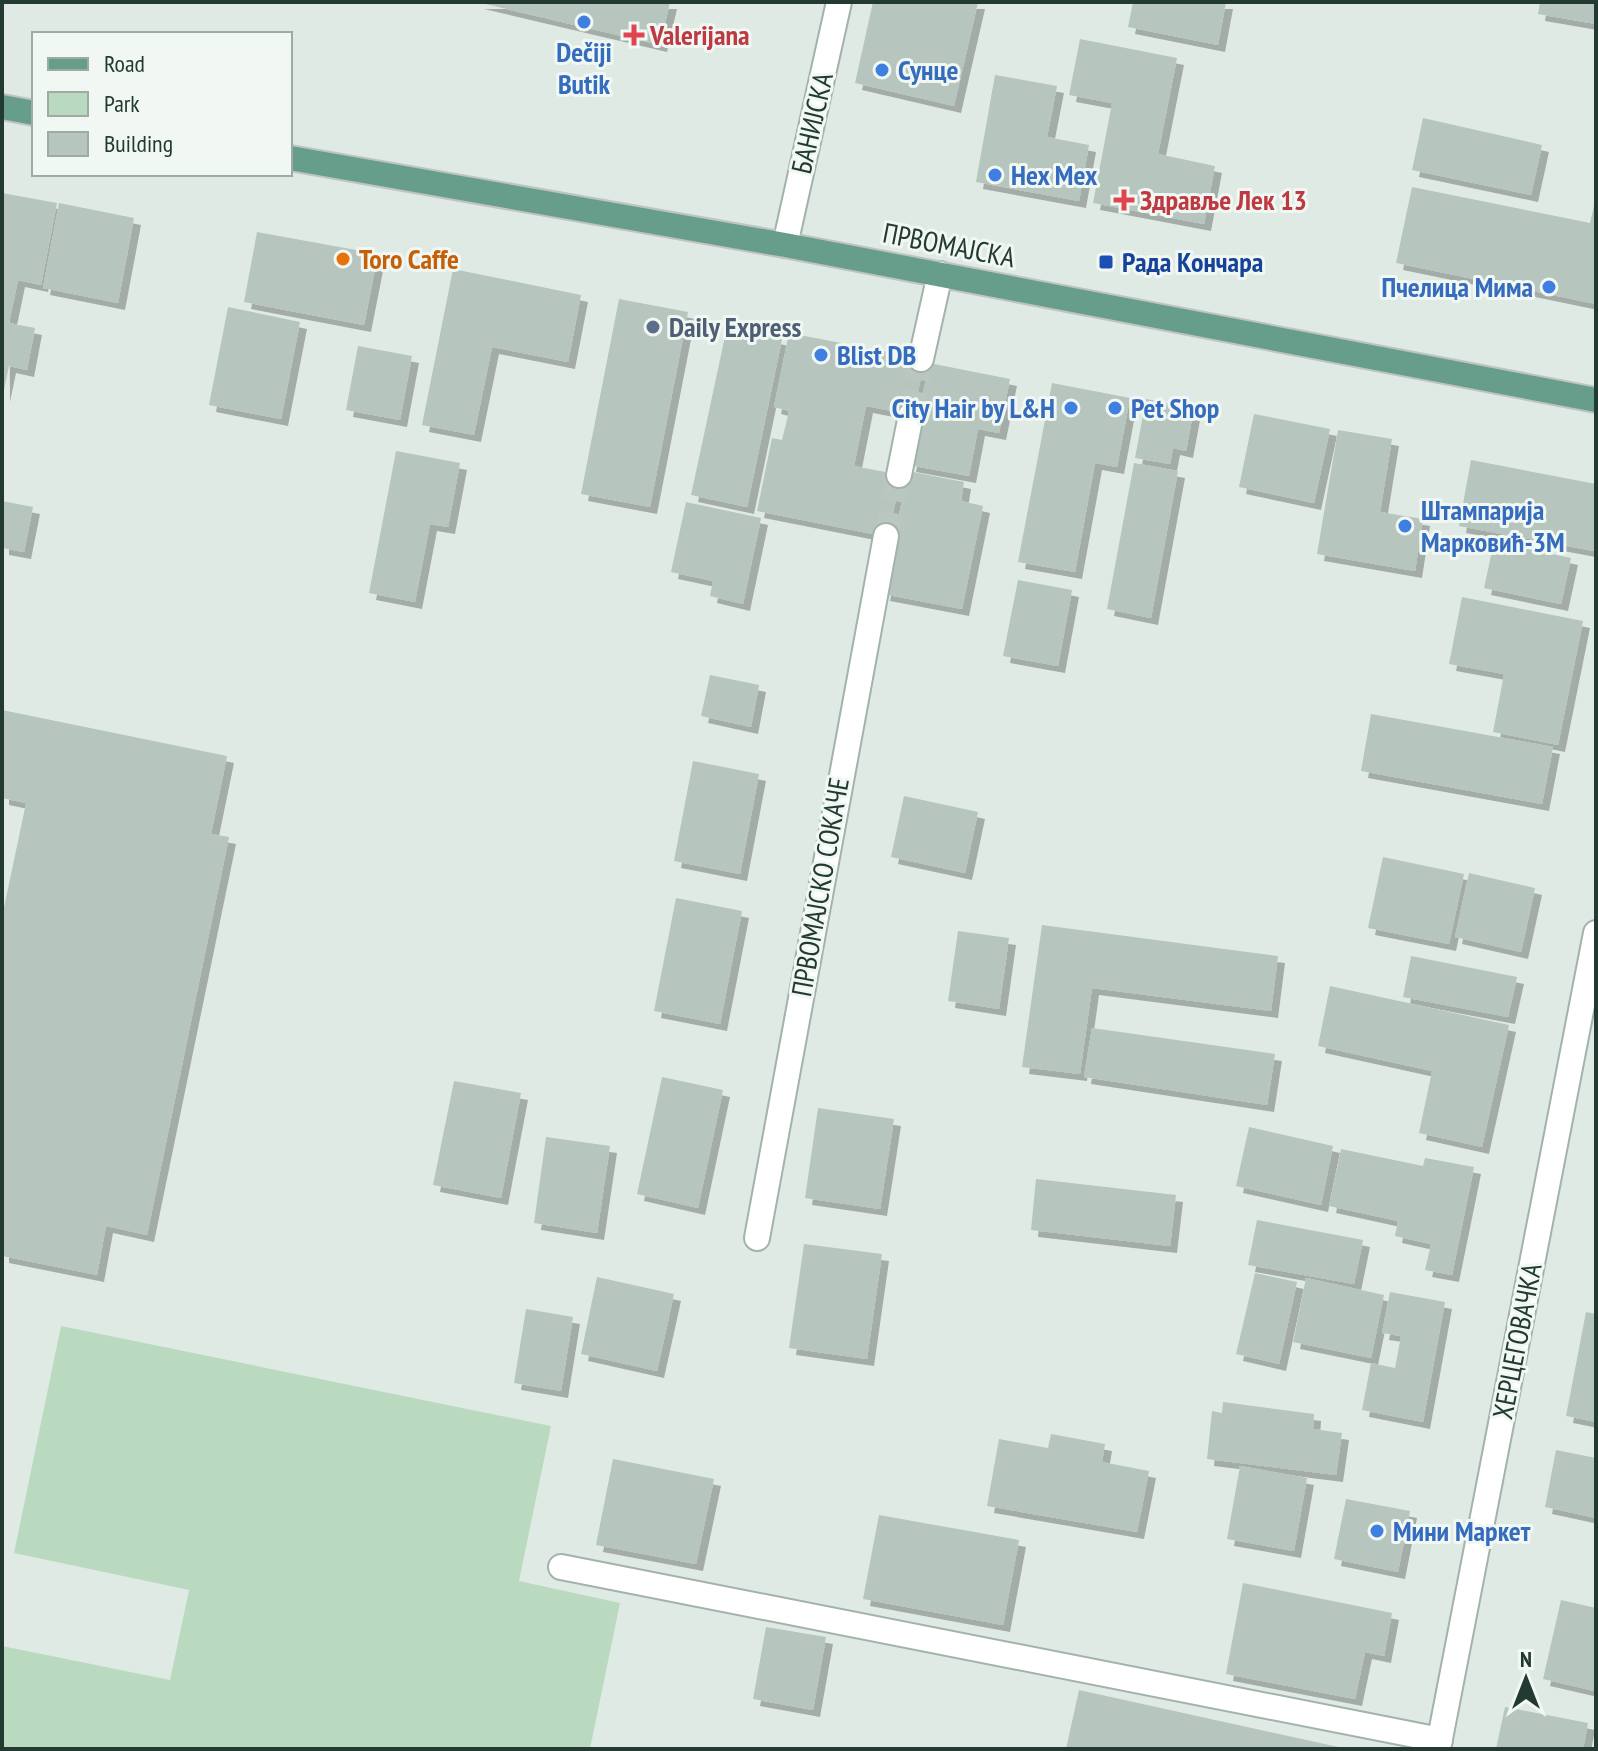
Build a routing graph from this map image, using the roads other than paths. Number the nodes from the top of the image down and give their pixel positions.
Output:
1 (839, 2) edge
2 (2, 107) edge
3 (32, 113) edge
4 (292, 158) edge
5 (785, 245) junction
6 (940, 274) junction
7 (921, 359) tunnel mouth
8 (1596, 400) edge
9 (911, 415) tunnel mouth
10 (899, 475) tunnel mouth
11 (886, 536) tunnel mouth
12 (1596, 933) edge
13 (757, 1238) dead end
14 (561, 1567) dead end
15 (1439, 1745) edge

1 - 5 street, БАНИЈСКА
2 - 3 main road
4 - 5 main road, ПРВОМАЈСКА
5 - 6 main road, ПРВОМАЈСКА
6 - 7 street
6 - 8 main road, ПРВОМАЈСКА
9 - 10 street
11 - 13 street, ПРВОМАЈСКО СОКАЧЕ
12 - 15 street, ХЕРЦЕГОВАЧКА
14 - 15 street

